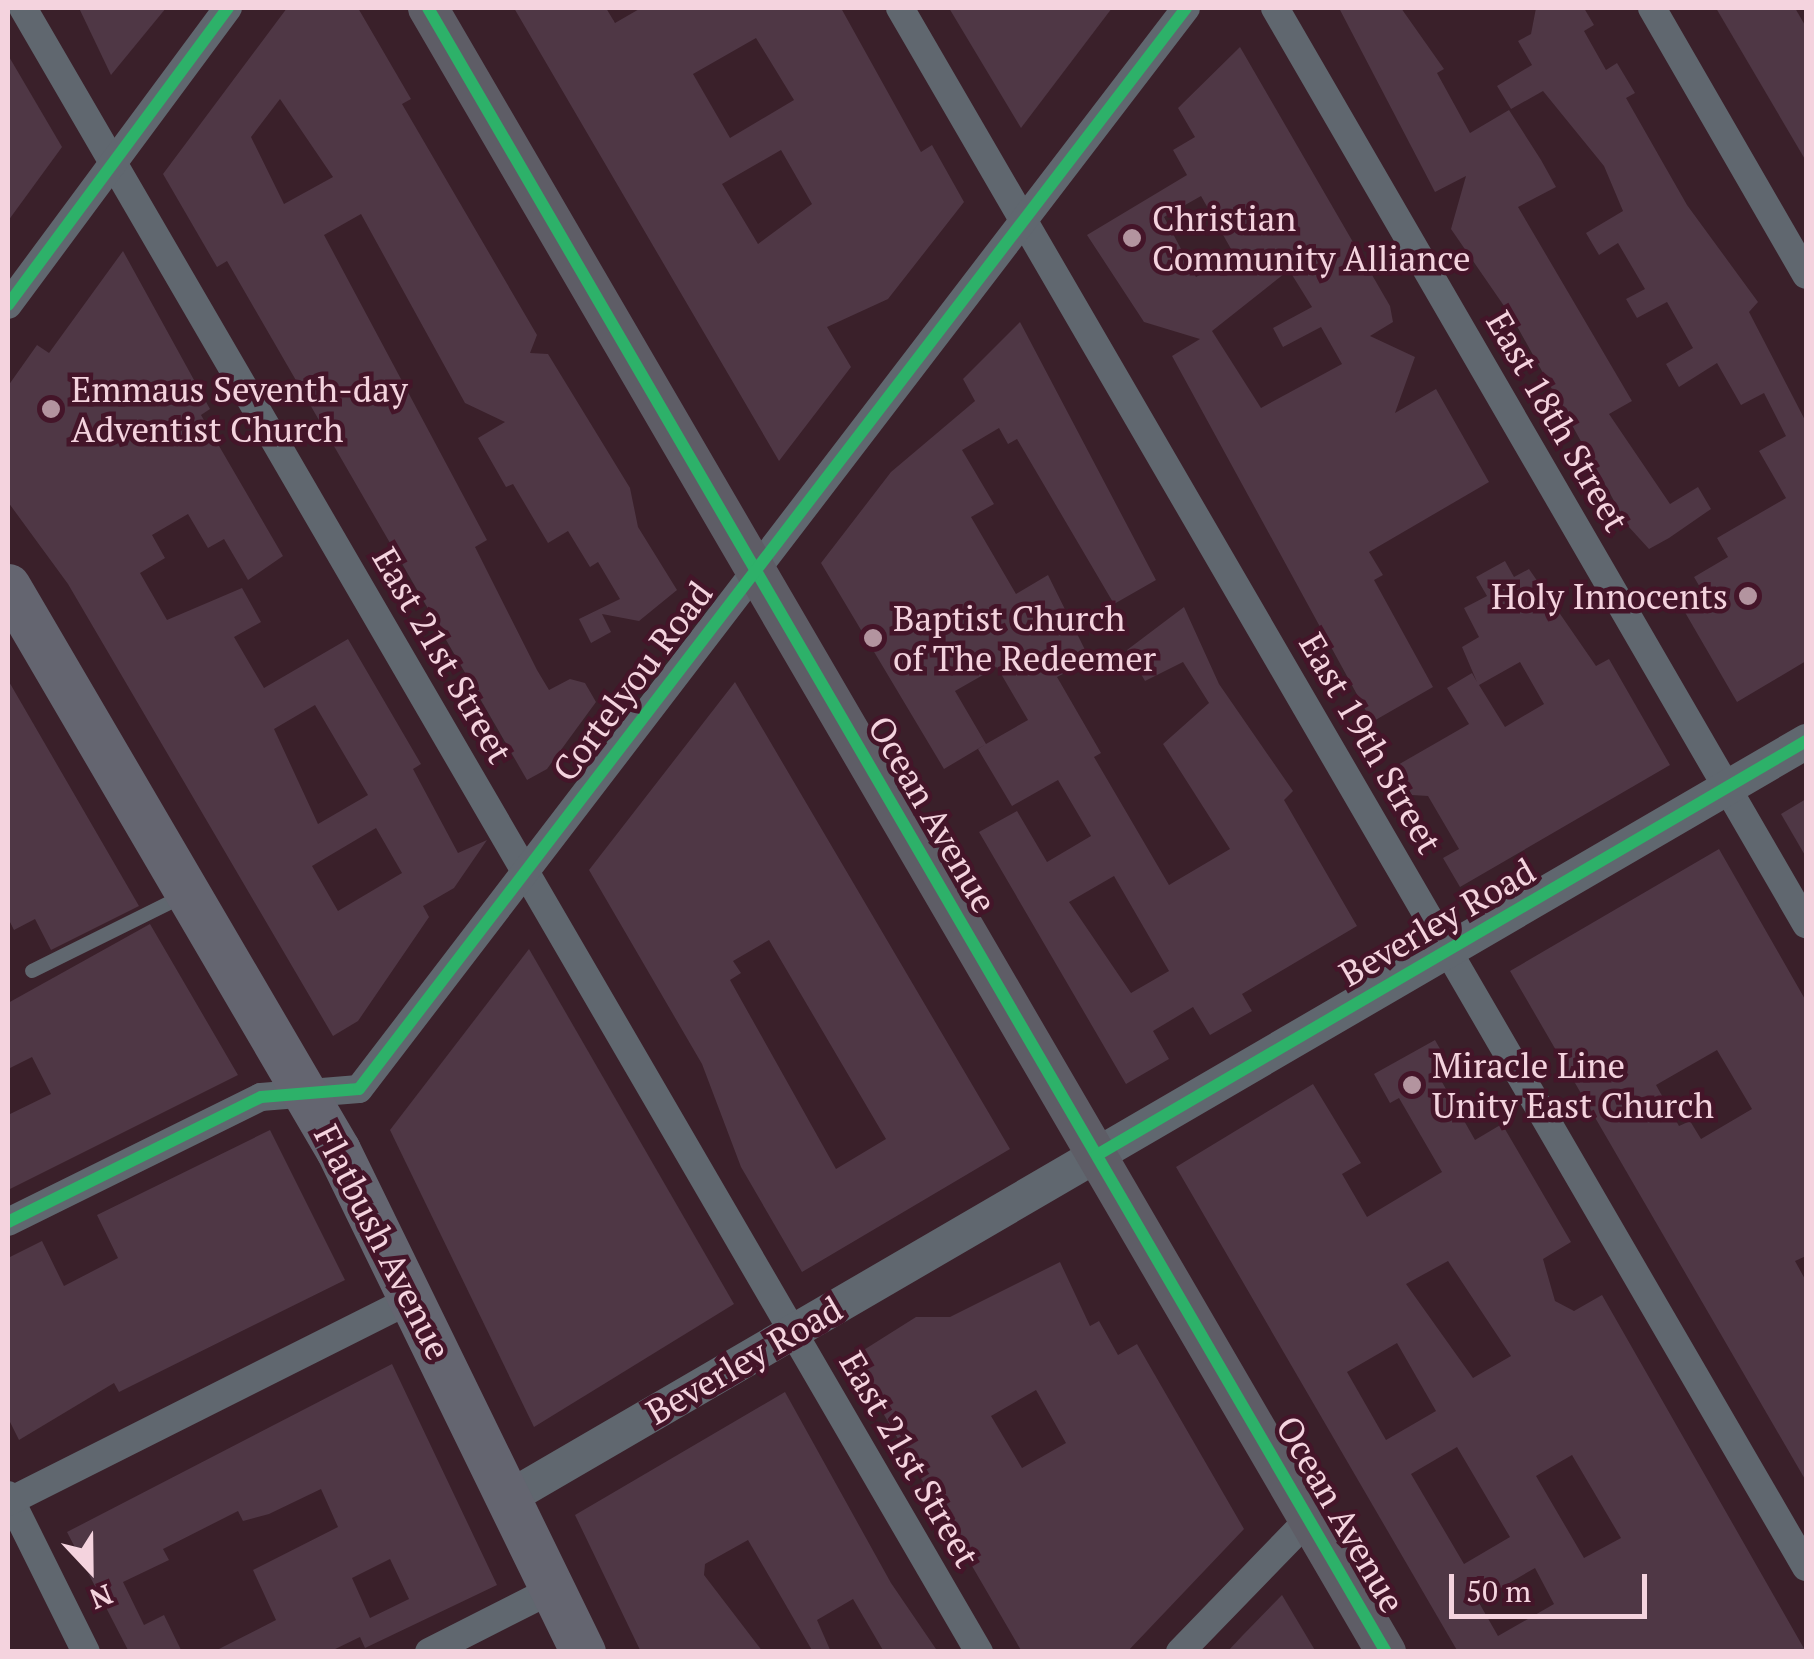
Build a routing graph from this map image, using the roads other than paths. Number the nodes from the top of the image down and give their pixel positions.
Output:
1 (23, 8) edge
2 (228, 8) edge
3 (428, 8) edge
4 (900, 8) edge
5 (1186, 8) edge
6 (1275, 8) edge
7 (1652, 8) edge
8 (113, 162) junction
9 (1023, 219) junction
10 (1806, 275) edge
11 (8, 305) edge
12 (754, 571) junction
13 (8, 586) edge
14 (1806, 742) edge
15 (1728, 788) junction
16 (524, 872) junction
17 (188, 893) junction
18 (1806, 924) edge
19 (1448, 950) junction
20 (32, 971) dead end
21 (306, 1094) junction
22 (1098, 1155) junction
23 (8, 1222) edge
24 (412, 1300) junction
25 (792, 1332) junction
26 (512, 1496) junction
27 (8, 1499) edge
28 (1309, 1519) junction
29 (1806, 1567) edge
30 (554, 1588) junction
31 (86, 1652) edge
32 (430, 1652) edge
33 (583, 1652) edge
34 (979, 1652) edge
35 (1180, 1652) edge
36 (1386, 1652) edge

1 - 8 street, East 21st Street
2 - 8 street
3 - 12 main road, Ocean Avenue
4 - 9 street, East 19th Street
5 - 9 street, Cortelyou Road
6 - 15 street, East 18th Street
7 - 10 street
8 - 11 street
8 - 16 street, East 21st Street
9 - 12 street, Cortelyou Road
9 - 19 street, East 19th Street
12 - 16 street, Cortelyou Road
12 - 22 main road, Ocean Avenue
13 - 17 main road, Flatbush Avenue
14 - 15 street, Beverley Road
15 - 18 street, East 18th Street
15 - 19 street, Beverley Road
16 - 21 street, Cortelyou Road
16 - 25 street, East 21st Street
17 - 20 lane
17 - 21 main road, Flatbush Avenue
19 - 22 street, Beverley Road
19 - 29 street, East 19th Street
21 - 23 street, Cortelyou Road
21 - 24 main road, Flatbush Avenue
22 - 25 street, Beverley Road
22 - 28 main road, Ocean Avenue
24 - 26 main road, Flatbush Avenue
24 - 27 street
25 - 26 street, Beverley Road
25 - 34 street, East 21st Street
26 - 30 main road, Flatbush Avenue
27 - 31 street
28 - 35 street
28 - 36 main road, Ocean Avenue
30 - 32 street
30 - 33 main road, Flatbush Avenue

